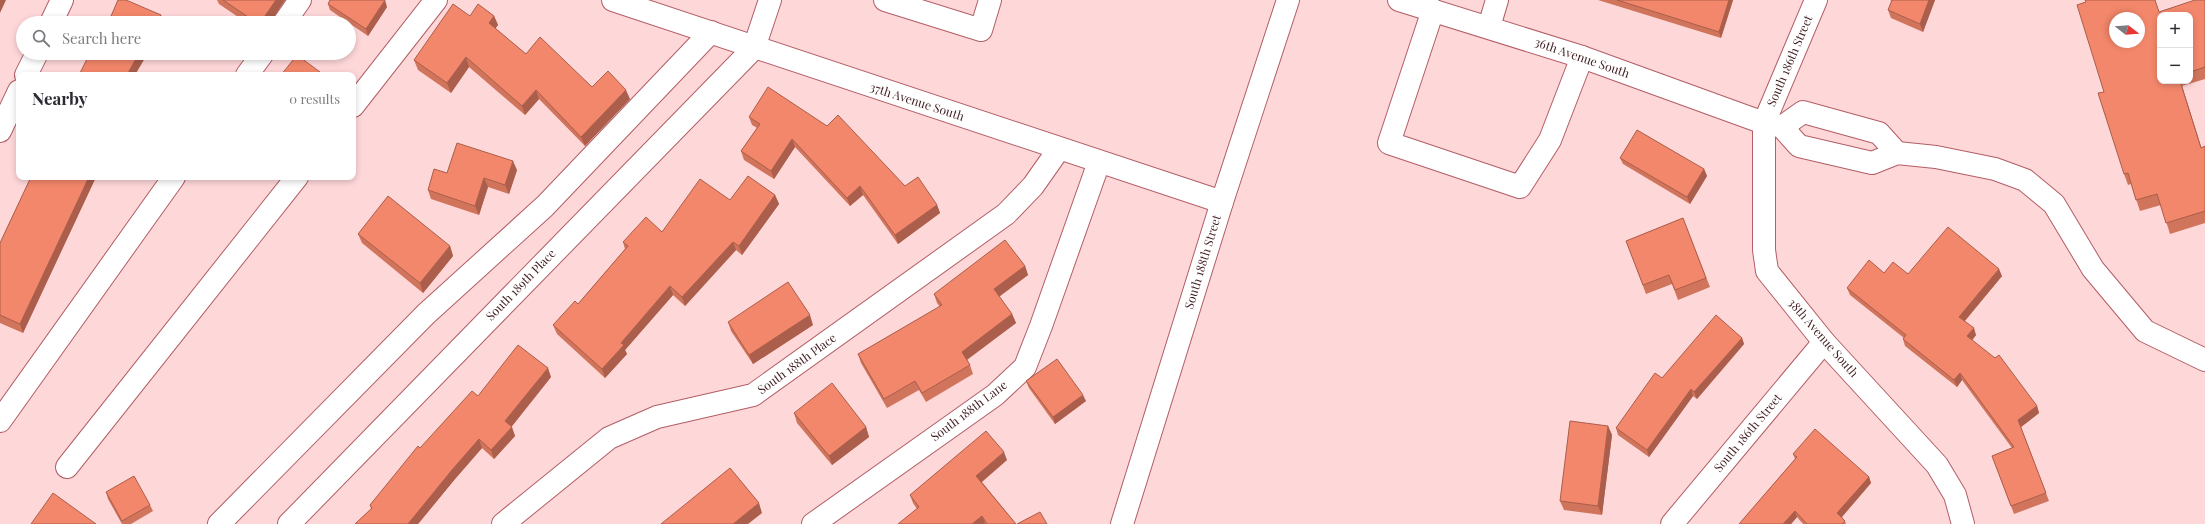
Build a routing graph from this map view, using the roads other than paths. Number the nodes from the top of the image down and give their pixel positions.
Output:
1 (62, 0) edge
2 (300, 0) edge
3 (436, 0) edge
4 (613, 0) edge
5 (770, 0) edge
6 (885, 0) edge
7 (990, 0) edge
8 (1288, 0) edge
9 (1399, 0) edge
10 (1497, 0) edge
11 (1816, 0) edge
12 (1433, 10) junction
13 (54, 16) edge
14 (289, 16) edge
15 (1489, 27) junction
16 (711, 32) junction
17 (754, 48) junction
18 (1582, 57) junction
19 (34, 60) edge
20 (258, 60) edge
21 (28, 72) edge
22 (249, 72) edge
23 (16, 97) edge
24 (356, 102) edge
25 (1773, 125) junction
26 (0, 132) edge
27 (1059, 149) junction
28 (1897, 153) junction
29 (1099, 162) junction
30 (172, 180) edge
31 (295, 180) edge
32 (1222, 202) junction
33 (1824, 342) junction
34 (2205, 360) edge
35 (0, 421) edge
36 (67, 466) dead end
37 (219, 524) edge
38 (289, 524) edge
39 (502, 524) edge
40 (813, 524) edge
41 (1122, 524) edge
42 (1672, 524) edge
43 (1963, 524) edge

1 - 13 street
2 - 14 street
3 - 24 street
4 - 16 street, 37th Avenue South
5 - 17 street
6 - 7 street
8 - 32 street, South 188th Street
9 - 12 street, 36th Avenue South
10 - 15 street
11 - 25 street, South 186th Street
12 - 15 street, 36th Avenue South
12 - 18 street
15 - 18 street, 36th Avenue South
16 - 17 street, 37th Avenue South
16 - 37 street
17 - 27 street, 37th Avenue South
17 - 38 street, South 189th Place
18 - 25 street, 36th Avenue South
19 - 21 street
20 - 22 street
23 - 26 street
25 - 28 street, 36th Avenue South
25 - 28 street
25 - 33 street, 38th Avenue South
27 - 29 street, 37th Avenue South
27 - 39 street, South 188th Place
28 - 34 street
29 - 32 street, 37th Avenue South
29 - 40 street, South 188th Lane
30 - 35 street
31 - 36 street
32 - 41 street, South 188th Street
33 - 42 street, South 186th Street
33 - 43 street, 38th Avenue South

